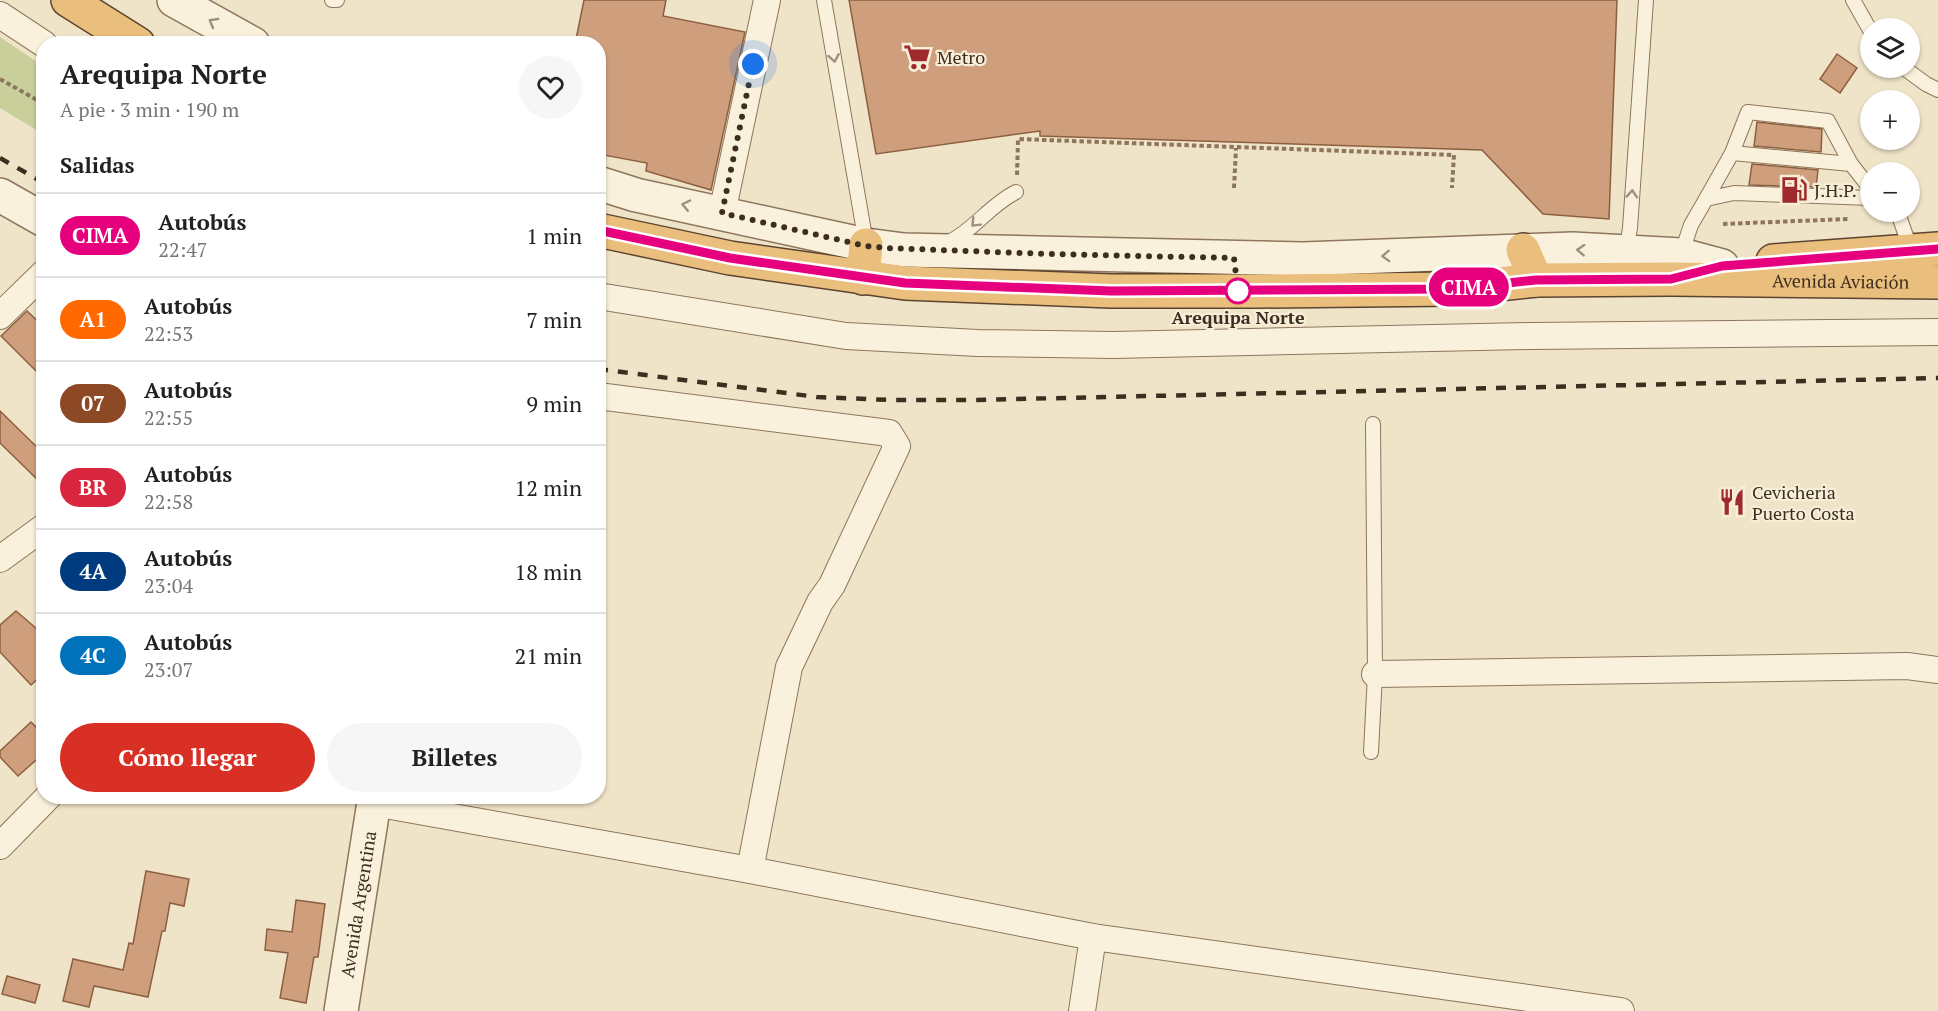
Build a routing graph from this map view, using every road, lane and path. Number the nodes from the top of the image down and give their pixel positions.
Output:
1 (68, 0) edge
2 (174, 0) edge
3 (332, 0) edge
4 (337, 0) edge
5 (766, 0) edge
6 (824, 0) edge
7 (1646, 0) edge
8 (1852, 0) edge
9 (0, 15) edge
10 (1863, 18) edge
11 (125, 36) edge
12 (239, 36) edge
13 (36, 39) edge
14 (1918, 78) edge
15 (0, 79) edge
16 (1938, 90) edge
17 (36, 99) edge
18 (1236, 148) junction
19 (1732, 153) junction
20 (1851, 164) junction
21 (1017, 175) dead end
22 (1860, 175) edge
23 (606, 186) edge
24 (1234, 188) dead end
25 (1452, 188) dead end
26 (1016, 192) dead end
27 (0, 195) edge
28 (1860, 198) edge
29 (1706, 199) junction
30 (722, 213) junction
31 (36, 215) edge
32 (1858, 218) dead end
33 (1904, 222) edge
34 (1723, 224) dead end
35 (606, 232) edge
36 (866, 246) junction
37 (1924, 249) edge
38 (933, 250) junction
39 (1522, 250) junction
40 (1626, 252) junction
41 (1676, 267) junction
42 (863, 278) junction
43 (1536, 280) junction
44 (36, 281) edge
45 (1938, 282) edge
46 (606, 297) edge
47 (0, 316) edge
48 (1938, 332) edge
49 (606, 397) edge
50 (1373, 424) dead end
51 (36, 533) edge
52 (0, 559) edge
53 (1938, 670) edge
54 (1374, 674) junction
55 (1371, 753) dead end
56 (41, 804) edge
57 (373, 804) edge
58 (395, 804) edge
59 (0, 847) edge
60 (750, 870) junction
61 (1093, 937) junction
62 (341, 1011) edge
63 (1082, 1011) edge
64 (1621, 1011) edge

1 - 11 highway
12 -> 2 street
3 - 4 lane
5 - 30 street
6 -> 36 lane
40 -> 7 lane
8 - 10 lane
9 - 13 street
14 - 16 lane
15 - 17 path
18 - 21 path
18 - 24 path
18 - 25 path
19 - 20 lane
19 - 20 lane
19 - 29 lane
20 - 22 lane
30 -> 23 street
26 -> 38 lane
27 - 31 street
28 - 29 lane
29 - 41 lane
30 - 36 street
32 - 34 path
33 - 37 lane
35 - 42 highway, Avenida Aviación
36 - 38 street
36 - 42 highway
37 - 41 highway, Avenida Aviación
39 -> 38 street
40 -> 39 street
39 - 43 highway
40 - 41 street
41 - 43 highway, Avenida Aviación
41 - 45 highway, Avenida Aviación
42 - 43 highway, Avenida Aviación
44 - 47 street
46 - 48 street
49 - 60 street
50 - 54 lane
51 - 52 street
53 - 54 street
54 - 55 lane
56 - 59 street
57 - 62 street, Avenida Argentina
58 - 60 street
60 - 61 street
61 - 63 street
61 - 64 street

